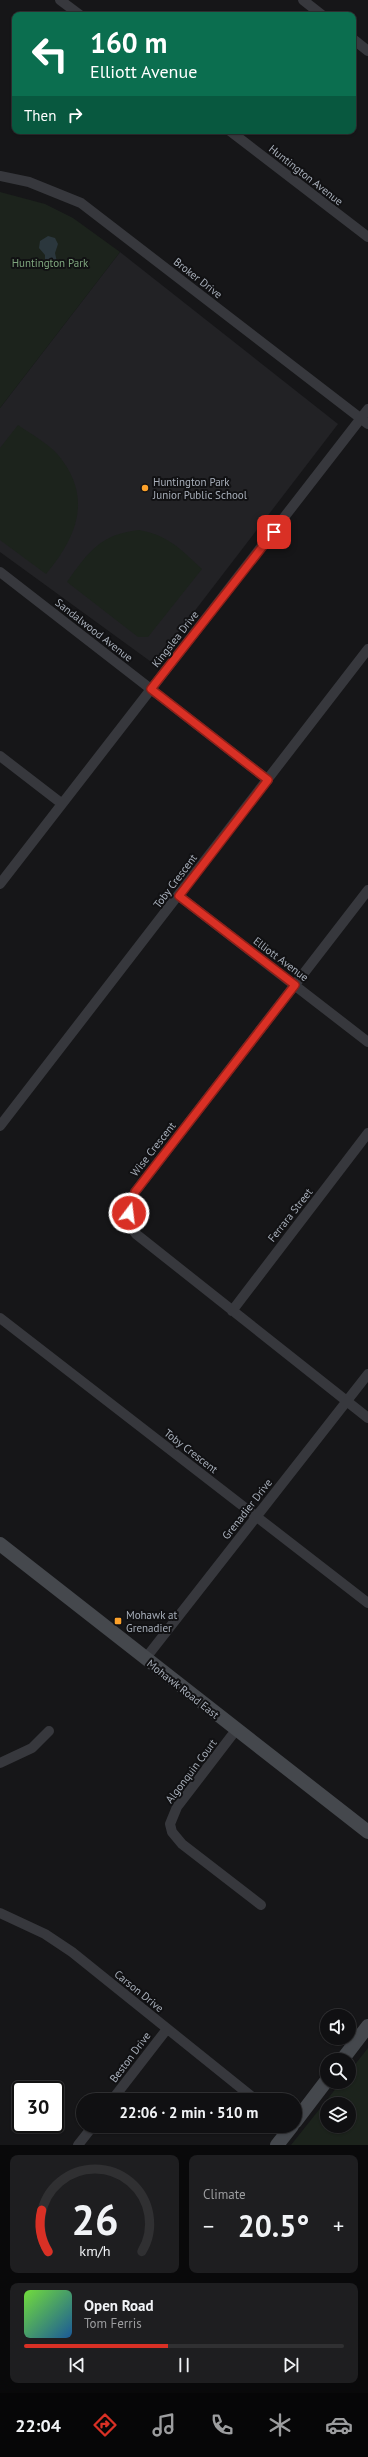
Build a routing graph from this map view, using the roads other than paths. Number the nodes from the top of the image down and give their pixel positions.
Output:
1 (60, 0) edge
2 (303, 0) edge
3 (76, 12) edge
4 (318, 12) edge
5 (356, 41) edge
6 (368, 51) edge
7 (234, 134) edge
8 (0, 176) edge
9 (368, 237) edge
10 (368, 409) edge
11 (364, 422) edge
12 (0, 572) edge
13 (368, 650) edge
14 (151, 689) junction
15 (0, 756) edge
16 (268, 780) junction
17 (61, 803) junction
18 (0, 884) edge
19 (368, 890) edge
20 (179, 896) junction
21 (295, 985) junction
22 (368, 1042) edge
23 (0, 1126) edge
24 (368, 1133) edge
25 (232, 1311) junction
26 (0, 1318) edge
27 (368, 1374) edge
28 (347, 1401) junction
29 (368, 1418) edge
30 (256, 1516) junction
31 (1, 1548) edge
32 (368, 1603) edge
33 (145, 1659) junction
34 (236, 1730) junction
35 (49, 1731) dead end
36 (0, 1763) edge
37 (368, 1832) edge
38 (261, 1906) dead end
39 (0, 1913) edge
40 (368, 2026) edge
41 (167, 2029) junction
42 (347, 2053) edge
43 (320, 2089) edge
44 (117, 2093) edge
45 (247, 2093) edge
46 (302, 2112) edge
47 (87, 2133) edge
48 (286, 2133) edge
49 (78, 2145) edge
50 (277, 2145) edge

1 - 3 street
2 - 4 street
5 - 6 street
7 - 9 street, Huntington Avenue
8 - 11 street, Broker Drive
10 - 11 street, Kingslea Drive
11 - 14 street, Kingslea Drive
12 - 14 street, Sandalwood Avenue
13 - 16 street, Toby Crescent
14 - 16 street, Sandalwood Avenue
14 - 17 street, Kingslea Drive
15 - 17 street
16 - 20 street, Toby Crescent
17 - 18 street, Kingslea Drive
19 - 21 street, Wise Crescent
20 - 21 street, Elliott Avenue
20 - 23 street, Toby Crescent
21 - 22 street, Elliott Avenue
21 - 25 street, Wise Crescent
24 - 25 street, Ferrara Street
25 - 28 street, Wise Crescent
26 - 30 street, Toby Crescent
27 - 28 street, Grenadier Drive
28 - 29 street, Wise Crescent
28 - 30 street, Grenadier Drive
30 - 32 street, Toby Crescent
30 - 33 street, Grenadier Drive
31 - 33 main road, Mohawk Road East
33 - 34 main road, Mohawk Road East
34 - 37 main road, Mohawk Road East
34 - 38 street, Algonquin Court
35 - 36 street
39 - 41 street, Carson Drive
40 - 42 main road
41 - 44 street, Beston Drive
41 - 45 street, Carson Drive
43 - 46 main road
47 - 49 street
48 - 50 main road

